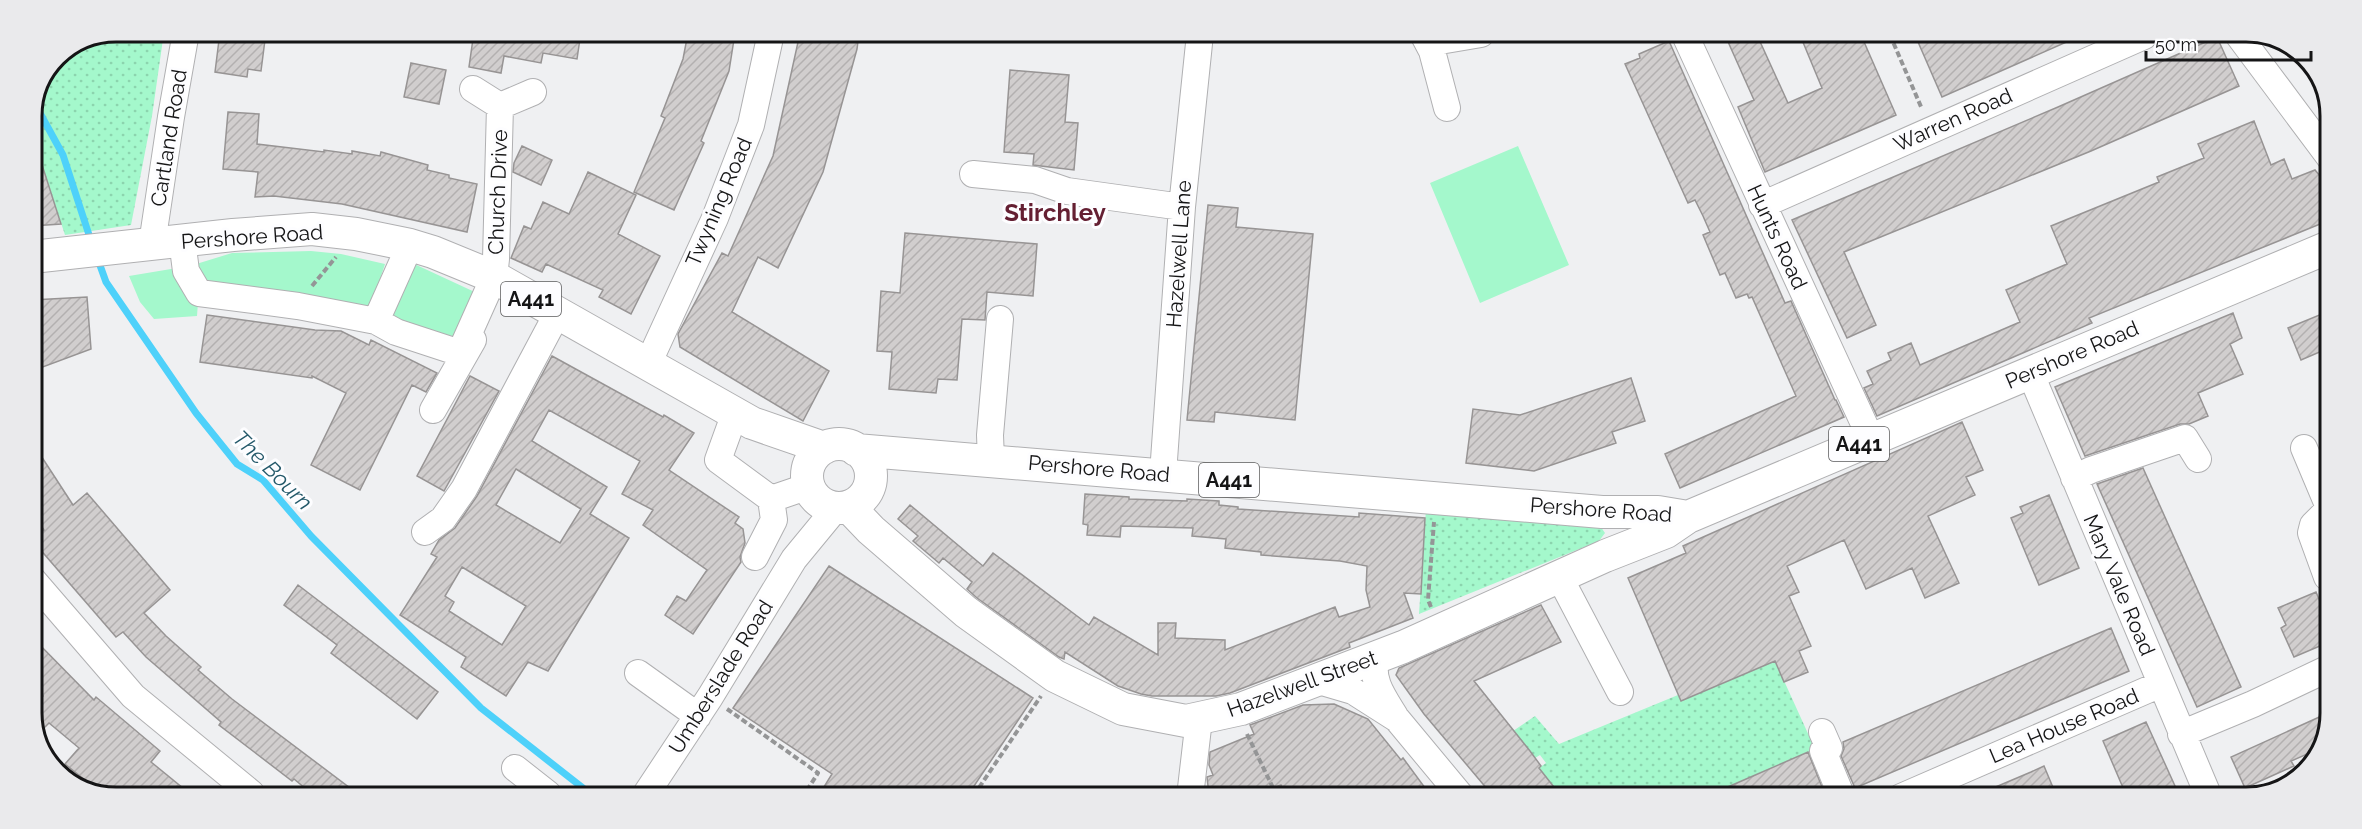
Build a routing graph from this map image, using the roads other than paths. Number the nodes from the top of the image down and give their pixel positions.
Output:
1 (184, 42) edge
2 (769, 42) edge
3 (1199, 42) edge
4 (1427, 42) edge
5 (1688, 42) edge
6 (2130, 42) edge
7 (2243, 42) edge
8 (473, 89) dead end
9 (533, 92) dead end
10 (500, 106) junction
11 (1447, 108) dead end
12 (2320, 145) edge
13 (973, 174) dead end
14 (1762, 205) junction
15 (1182, 207) junction
16 (182, 240) junction
17 (152, 244) junction
18 (410, 245) junction
19 (2320, 251) edge
20 (42, 256) edge
21 (499, 280) junction
22 (557, 314) junction
23 (1000, 319) dead end
24 (376, 321) junction
25 (648, 364) junction
26 (2030, 372) junction
27 (433, 410) dead end
28 (743, 418) junction
29 (1871, 439) junction
30 (824, 448) junction
31 (2304, 448) dead end
32 (856, 450) junction
33 (2198, 459) dead end
34 (991, 460) junction
35 (1163, 474) junction
36 (2074, 478) junction
37 (2320, 486) edge
38 (824, 496) junction
39 (771, 499) junction
40 (1602, 512) junction
41 (1688, 517) junction
42 (2320, 518) edge
43 (424, 532) dead end
44 (1605, 556) junction
45 (755, 557) dead end
46 (2320, 558) edge
47 (1559, 576) junction
48 (42, 591) edge
49 (1376, 658) junction
50 (2320, 672) edge
51 (638, 673) dead end
52 (1319, 681) junction
53 (2161, 684) junction
54 (1620, 692) dead end
55 (704, 707) junction
56 (1199, 718) junction
57 (1397, 719) junction
58 (1822, 732) dead end
59 (2181, 734) junction
60 (515, 768) dead end
61 (240, 787) edge
62 (539, 787) edge
63 (651, 787) edge
64 (1191, 787) edge
65 (1454, 787) edge
66 (1838, 787) edge
67 (1924, 787) edge
68 (2205, 787) edge

1 - 17 street, Cartland Road
2 - 25 street, Twyning Road
3 - 15 street, Hazelwell Lane
4 - 11 street
5 - 14 street, Hunts Road
6 - 14 street, Warren Road
7 - 12 street
8 - 10 street, Church Drive
9 - 10 street, Church Drive
10 - 21 street, Church Drive
13 - 15 street
14 - 29 street, Hunts Road
15 - 35 street, Hazelwell Lane
16 - 17 main road, Pershore Road / A441
16 - 18 main road, Pershore Road / A441
16 - 24 street
17 - 20 main road, Pershore Road / A441
18 - 21 main road, Pershore Road / A441
18 - 24 street
19 - 26 main road, Pershore Road / A441
21 - 22 main road, Pershore Road / A441
21 - 24 street
21 - 27 street
22 - 25 main road, Pershore Road / A441
22 - 43 street
23 - 34 street
25 - 28 main road, Pershore Road / A441
26 - 29 main road, Pershore Road / A441
26 - 36 street, Mary Vale Road
28 - 30 main road, Pershore Road / A441
28 - 38 main road, Pershore Road / A441
28 - 39 street
29 - 41 main road, Pershore Road / A441
30 - 32 main road
30 - 38 main road
31 - 37 street
32 - 34 main road, Pershore Road / A441
32 - 38 main road
33 - 36 street
34 - 35 main road, Pershore Road / A441
35 - 40 main road, Pershore Road / A441
36 - 53 street, Mary Vale Road
38 - 39 street
38 - 55 street, Umberslade Road
38 - 56 main road, Hazelwell Street / A441
39 - 45 street
40 - 41 main road, Pershore Road / A441
40 - 44 main road
41 - 44 main road, Hazelwell Street / A441
42 - 46 street
44 - 47 main road, Hazelwell Street / A441
47 - 49 main road, Hazelwell Street / A441
47 - 54 street
48 - 61 street
49 - 52 main road, Hazelwell Street / A441
49 - 57 street
50 - 59 street
51 - 55 street
52 - 56 main road, Hazelwell Street / A441
52 - 57 street
53 - 59 street, Mary Vale Road
53 - 67 street, Lea House Road
55 - 63 street, Umberslade Road
56 - 64 street
57 - 65 street
58 - 66 street
59 - 68 street, Mary Vale Road
60 - 62 street

